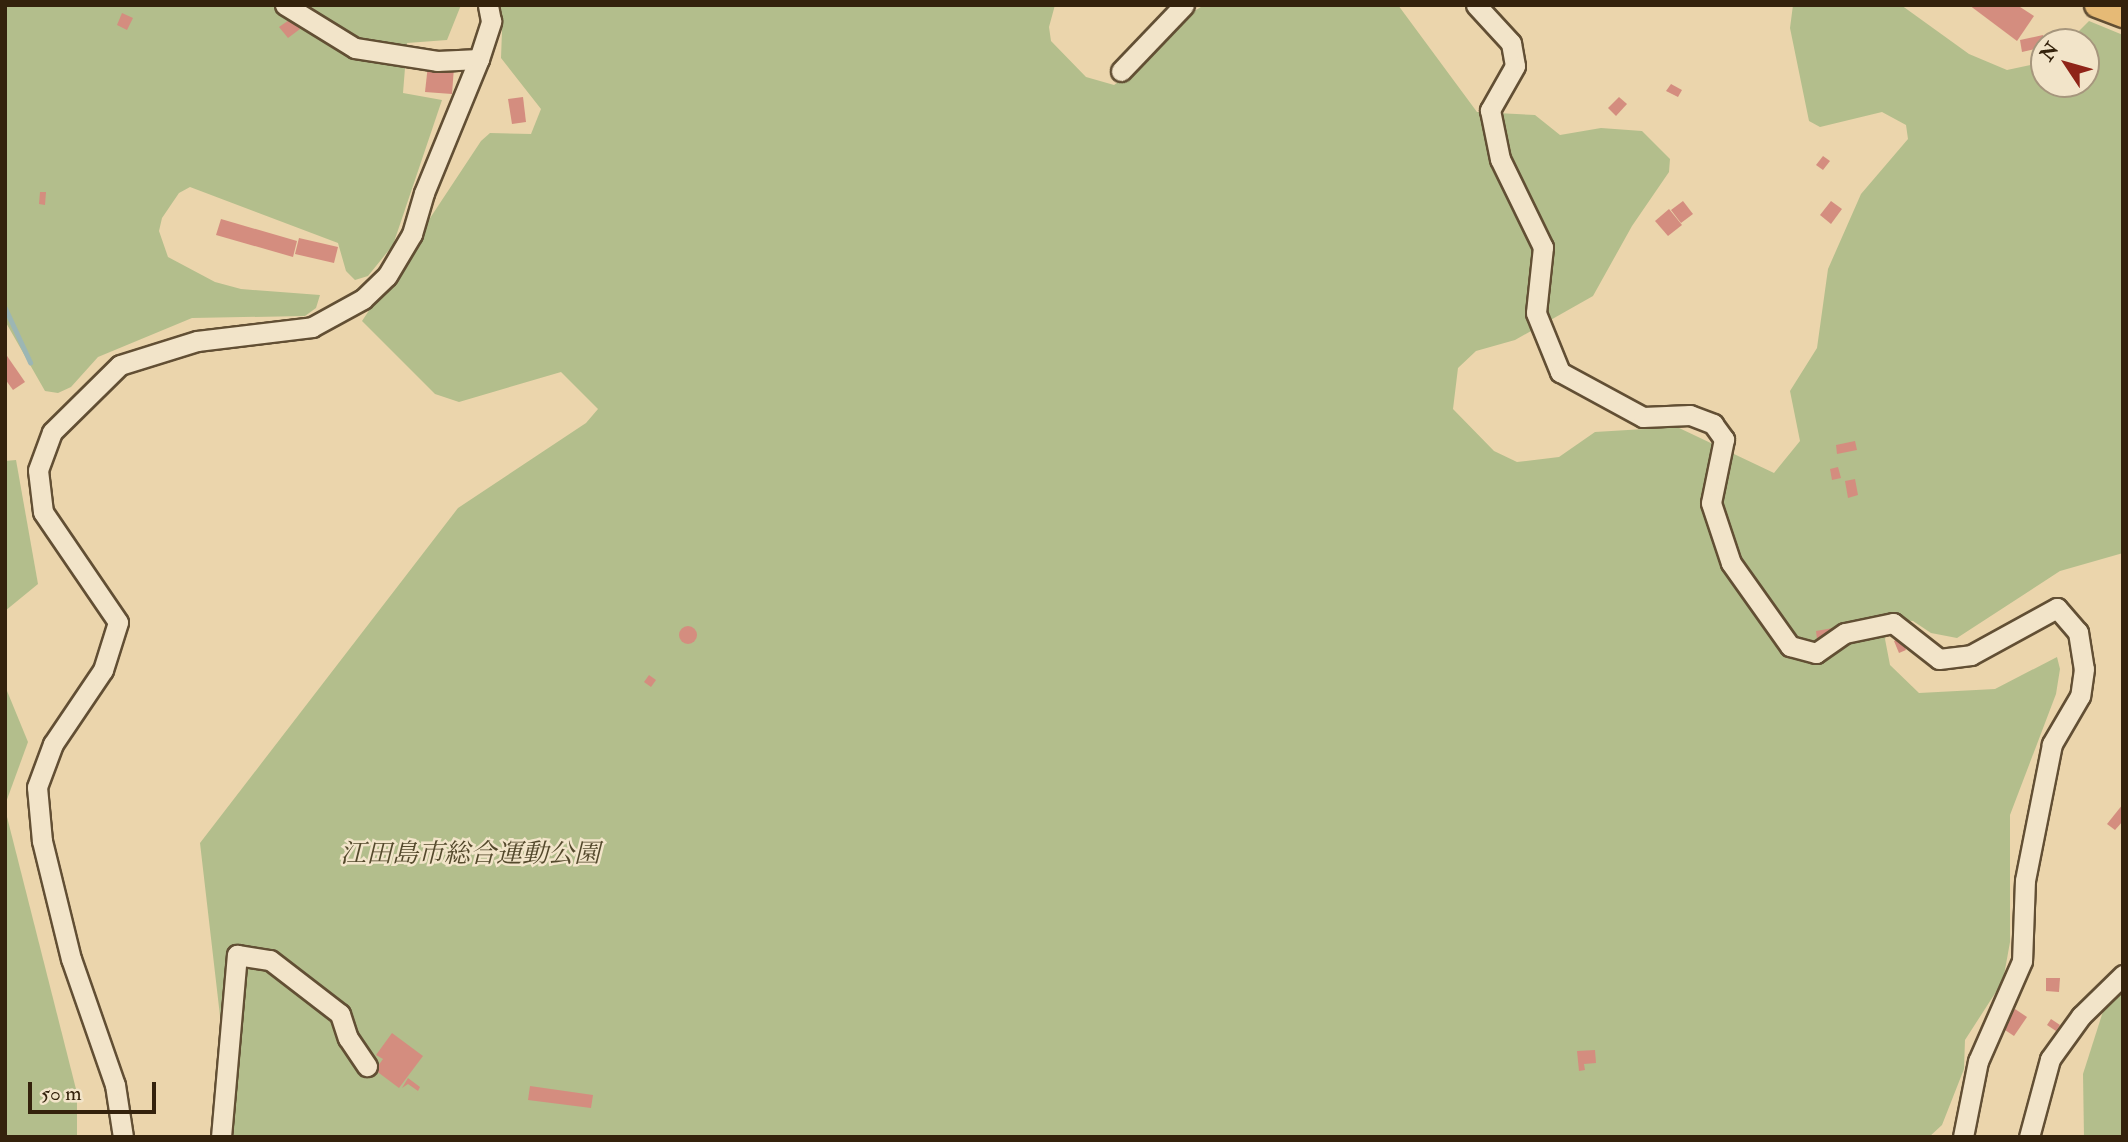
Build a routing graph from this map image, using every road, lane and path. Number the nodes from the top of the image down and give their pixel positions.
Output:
1 (285, 5) edge
2 (488, 5) edge
3 (1184, 5) edge
4 (1476, 5) edge
5 (2096, 5) edge
6 (2123, 15) edge
7 (479, 60) junction
8 (1121, 71) dead end
9 (2123, 975) edge
10 (367, 1066) dead end
11 (123, 1137) edge
12 (221, 1137) edge
13 (1963, 1137) edge
14 (2029, 1137) edge

1 - 7 street
2 - 7 street
3 - 8 street
4 - 13 street
5 - 6 main road
7 - 11 street
9 - 14 street
10 - 12 street

